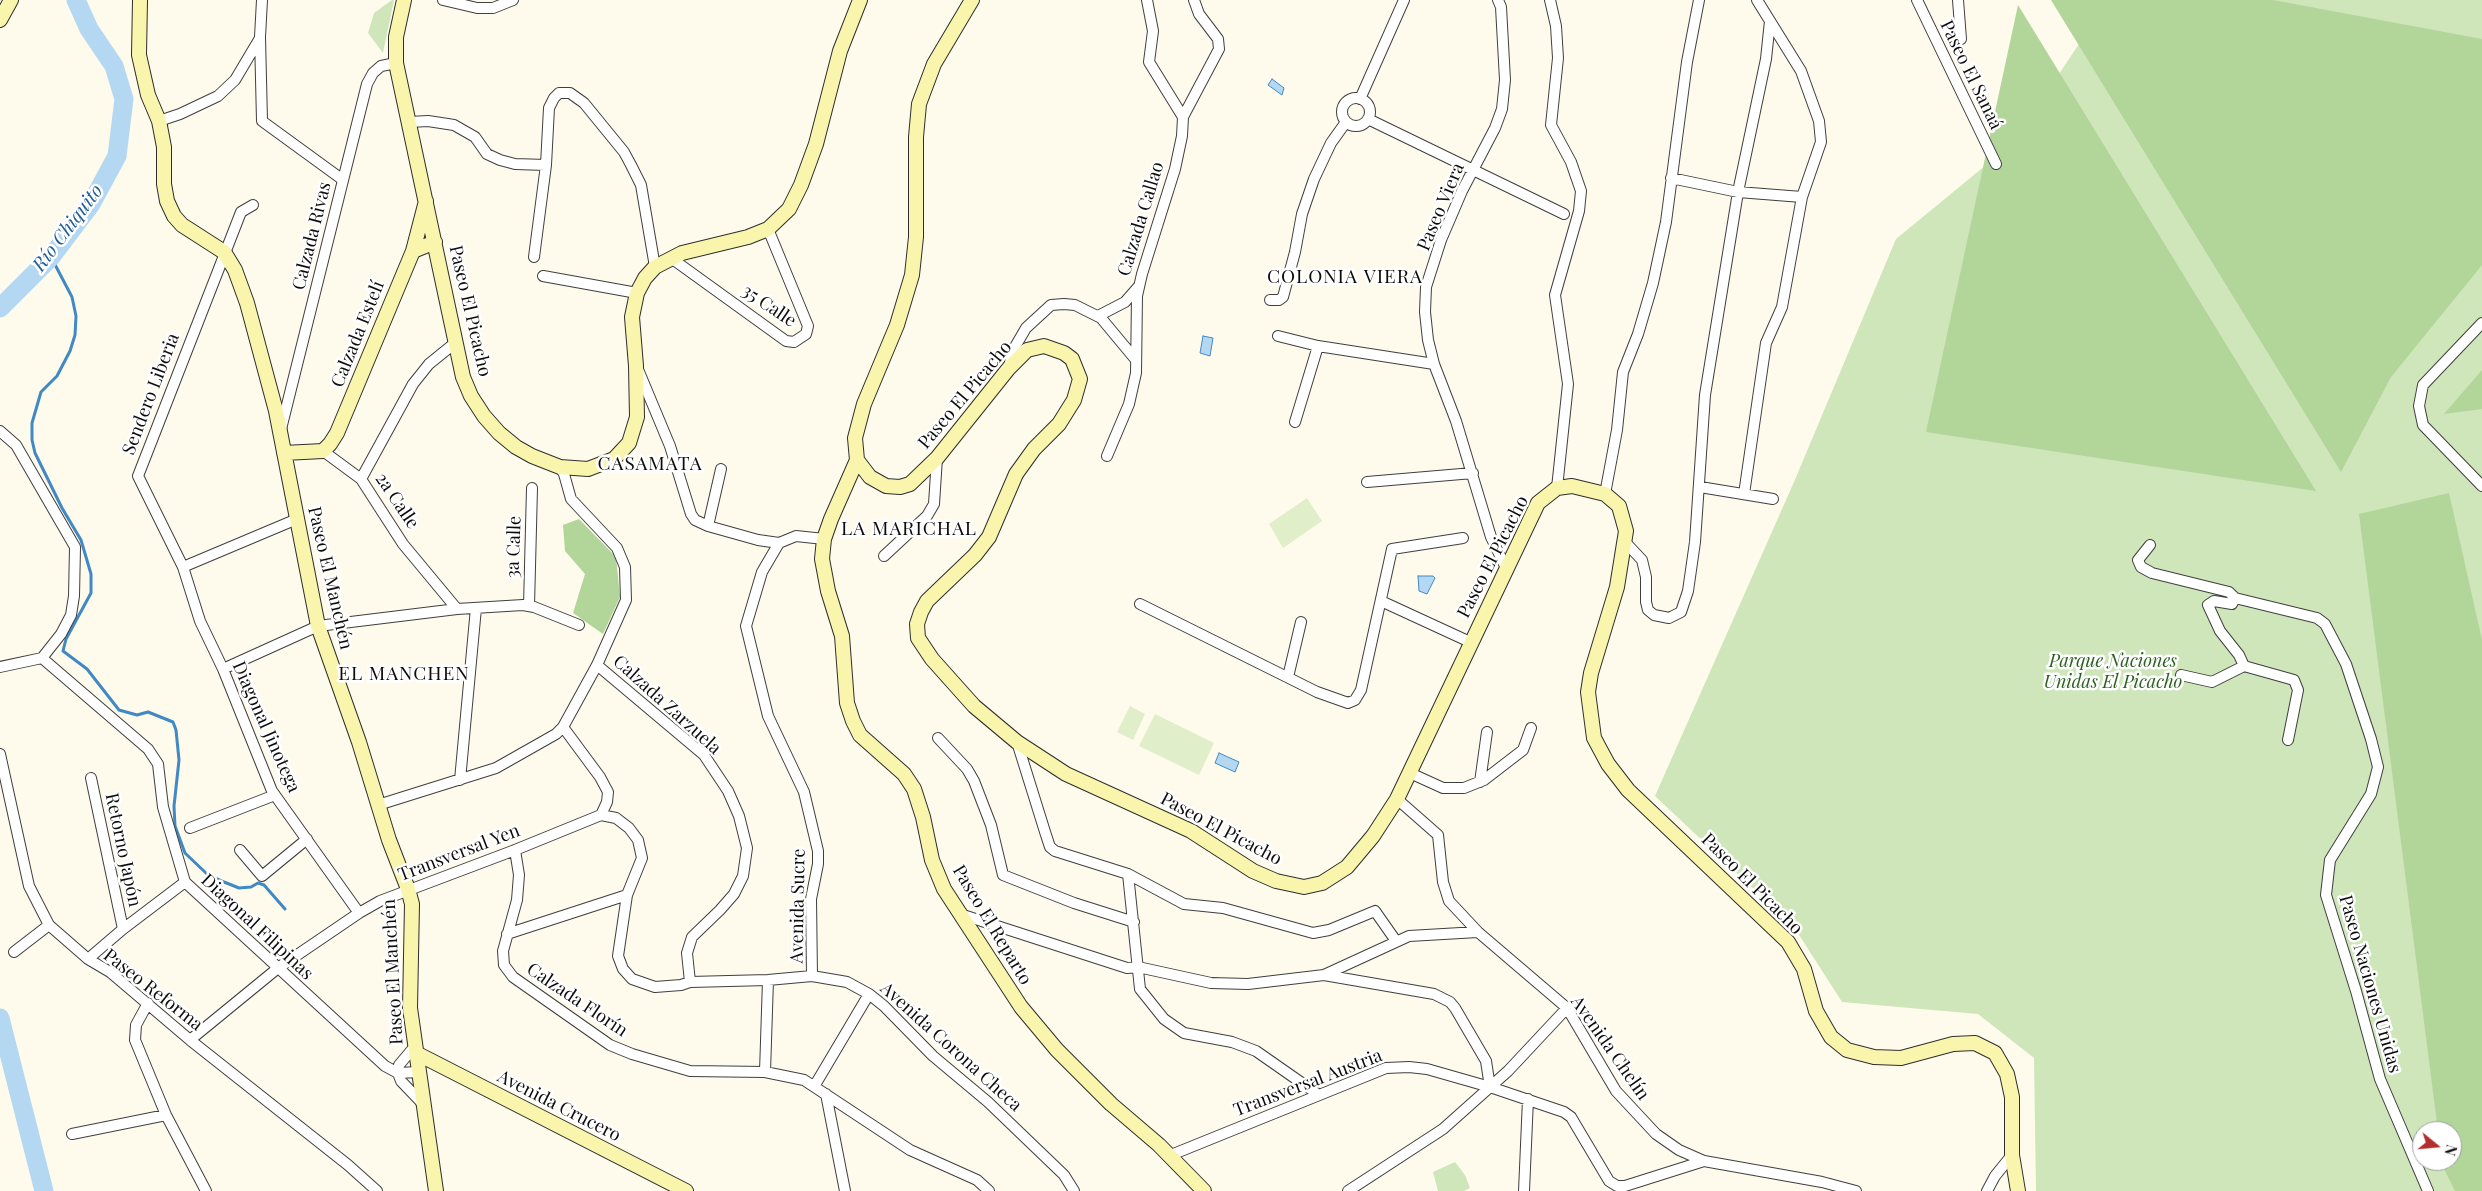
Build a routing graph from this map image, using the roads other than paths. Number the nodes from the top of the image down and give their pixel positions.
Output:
1 (11, 0) edge
2 (140, 0) edge
3 (262, 0) edge
4 (404, 0) edge
5 (443, 0) edge
6 (860, 0) edge
7 (972, 0) edge
8 (1148, 0) edge
9 (1194, 0) edge
10 (1404, 0) edge
11 (1498, 0) edge
12 (1550, 0) edge
13 (1699, 0) edge
14 (1757, 0) edge
15 (1916, 0) edge
16 (1958, 0) edge
17 (511, 1) edge
18 (0, 20) edge
19 (1770, 21) junction
20 (260, 37) junction
21 (1961, 39) dead end
22 (396, 63) junction
23 (1360, 99) junction
24 (1183, 117) junction
25 (1368, 119) junction
26 (158, 121) junction
27 (410, 122) junction
28 (1346, 122) junction
29 (1996, 164) dead end
30 (546, 165) junction
31 (1473, 170) junction
32 (1671, 178) junction
33 (343, 180) junction
34 (1738, 192) junction
35 (1802, 197) junction
36 (426, 199) junction
37 (253, 205) dead end
38 (1564, 214) dead end
39 (768, 229) junction
40 (435, 242) junction
41 (412, 251) junction
42 (224, 252) junction
43 (534, 257) dead end
44 (671, 258) junction
45 (655, 267) junction
46 (543, 276) dead end
47 (1140, 285) junction
48 (637, 293) junction
49 (1270, 300) dead end
50 (1098, 316) junction
51 (2482, 323) edge
52 (1278, 336) dead end
53 (456, 343) junction
54 (1318, 346) junction
55 (1136, 360) junction
56 (1434, 364) junction
57 (636, 366) junction
58 (1010, 368) junction
59 (1295, 422) dead end
60 (0, 431) edge
61 (280, 432) junction
62 (323, 451) junction
63 (284, 453) junction
64 (1107, 456) dead end
65 (937, 458) junction
66 (857, 460) junction
67 (560, 467) junction
68 (721, 469) dead end
69 (1473, 473) junction
70 (361, 479) junction
71 (1367, 482) dead end
72 (2482, 486) edge
73 (1700, 487) junction
74 (532, 488) dead end
75 (1557, 488) junction
76 (1605, 494) junction
77 (1744, 494) junction
78 (1773, 499) dead end
79 (297, 519) junction
80 (708, 526) junction
81 (1463, 538) dead end
82 (824, 539) junction
83 (780, 542) junction
84 (1626, 543) junction
85 (2150, 545) dead end
86 (884, 556) dead end
87 (183, 567) junction
88 (1506, 568) junction
89 (2235, 598) junction
90 (1381, 601) junction
91 (1140, 604) dead end
92 (529, 606) junction
93 (476, 608) junction
94 (457, 610) junction
95 (1301, 622) dead end
96 (579, 625) dead end
97 (318, 626) junction
98 (1470, 642) junction
99 (42, 658) junction
100 (598, 664) junction
101 (2244, 666) junction
102 (0, 667) edge
103 (222, 668) junction
104 (2180, 675) dead end
105 (1288, 677) junction
106 (563, 728) junction
107 (1531, 728) dead end
108 (1487, 732) dead end
109 (938, 738) dead end
110 (2288, 740) dead end
111 (1017, 742) junction
112 (0, 754) edge
113 (1410, 773) junction
114 (92, 778) dead end
115 (460, 780) junction
116 (1480, 782) junction
117 (275, 795) junction
118 (1397, 799) junction
119 (378, 805) junction
120 (601, 815) junction
121 (190, 828) dead end
122 (307, 839) junction
123 (240, 850) dead end
124 (515, 850) junction
125 (1128, 874) junction
126 (185, 882) junction
127 (408, 890) junction
128 (628, 895) junction
129 (359, 913) junction
130 (960, 914) junction
131 (1134, 922) junction
132 (49, 924) junction
133 (123, 929) junction
134 (1478, 932) junction
135 (507, 934) junction
136 (1396, 941) junction
137 (14, 952) dead end
138 (88, 959) junction
139 (1138, 967) junction
140 (278, 968) junction
141 (1324, 975) junction
142 (812, 976) junction
143 (768, 980) junction
144 (690, 982) junction
145 (869, 994) junction
146 (148, 1003) junction
147 (1567, 1008) junction
148 (190, 1040) junction
149 (415, 1050) junction
150 (419, 1072) junction
151 (766, 1072) junction
152 (398, 1073) junction
153 (815, 1085) junction
154 (1490, 1087) junction
155 (826, 1094) junction
156 (1319, 1095) junction
157 (1528, 1099) junction
158 (422, 1103) junction
159 (166, 1115) junction
160 (72, 1134) dead end
161 (1171, 1155) junction
162 (2012, 1155) junction
163 (1704, 1161) junction
164 (1854, 1190) edge
165 (206, 1191) edge
166 (377, 1191) edge
167 (436, 1191) edge
168 (686, 1191) edge
169 (845, 1191) edge
170 (989, 1191) edge
171 (1074, 1191) edge
172 (1204, 1191) edge
173 (1348, 1191) edge
174 (1524, 1191) edge
175 (1987, 1191) edge
176 (2018, 1191) edge
177 (2428, 1191) edge

1 - 18 street
2 - 26 street, Paseo El Manchén
3 - 20 street
4 - 22 street, Paseo El Picacho
5 - 17 street
6 - 39 street, Paseo El Picacho
7 - 66 street
8 - 24 street
9 - 24 street, Calzada Callao
10 - 23 street
11 - 31 street, Paseo Viera
12 - 75 street
13 - 32 street
14 - 19 street
15 - 29 street, Paseo El Sanaá
16 - 21 street
19 - 34 street
19 - 35 street
20 - 26 street
20 - 33 street
22 - 27 street, Paseo El Picacho
22 - 33 street, Calzada Rivas
23 - 25 street
23 - 28 street
24 - 47 street, Calzada Callao
25 - 28 street
25 - 31 street
26 - 42 street, Paseo El Manchén
27 - 30 street
27 - 36 street, Paseo El Picacho
28 - 49 street
30 - 43 street
30 - 45 street
31 - 38 street
31 - 56 street, Paseo Viera
32 - 34 street
32 - 76 street
33 - 61 street, Calzada Rivas
34 - 35 street
34 - 73 street
35 - 77 street
36 - 40 street, Paseo El Picacho
36 - 41 street, Calzada Estelí
37 - 42 street, Sendero Liberia
39 - 44 street, Paseo El Picacho
39 - 44 street, 35 Calle
40 - 41 street
40 - 53 street, Paseo El Picacho
41 - 62 street, Calzada Estelí
42 - 61 street, Paseo El Manchén
42 - 87 street, Sendero Liberia
44 - 45 street, Paseo El Picacho
45 - 48 street, Paseo El Picacho
46 - 48 street
47 - 50 street, Calzada Callao
47 - 55 street
48 - 57 street, Paseo El Picacho
50 - 55 street
50 - 58 street
51 - 72 street
52 - 54 street
53 - 67 street, Paseo El Picacho
53 - 70 street
54 - 56 street
54 - 59 street
55 - 64 street
56 - 69 street, Paseo Viera
57 - 67 street, Paseo El Picacho
57 - 80 street
58 - 65 street, Paseo El Picacho
58 - 111 street, Paseo El Picacho
60 - 99 street
61 - 63 street, Paseo El Manchén
62 - 63 street
62 - 70 street, 2a Calle
63 - 79 street, Paseo El Manchén
65 - 66 street, Paseo El Picacho
65 - 86 street
66 - 82 street, Paseo El Reparto
67 - 100 street
68 - 80 street
69 - 71 street
69 - 88 street, Paseo Viera
70 - 94 street, 2a Calle
73 - 77 street
73 - 84 street
74 - 92 street, 3a Calle
75 - 76 street
75 - 88 street, Paseo El Picacho
76 - 84 street, Paseo El Picacho
77 - 78 street
79 - 87 street
79 - 97 street, Paseo El Manchén
80 - 83 street
81 - 90 street
82 - 83 street
82 - 130 street, Paseo El Reparto
83 - 142 street, Avenida Sucre
84 - 162 street, Paseo El Picacho
85 - 89 street
87 - 103 street, Diagonal Jinotega
88 - 98 street, Paseo El Picacho
89 - 101 street
89 - 177 street, Paseo Naciones Unidas
90 - 98 street
90 - 105 street
91 - 105 street
92 - 93 street
92 - 96 street
93 - 94 street
93 - 115 street
94 - 97 street
95 - 105 street
97 - 103 street
97 - 119 street, Paseo El Manchén
98 - 113 street, Paseo El Picacho
99 - 102 street
99 - 126 street, Diagonal Filipinas
100 - 106 street
100 - 144 street, Calzada Zarzuela
101 - 104 street
101 - 110 street
103 - 117 street, Diagonal Jinotega
106 - 115 street
106 - 120 street
107 - 116 street
108 - 116 street
109 - 131 street
111 - 118 street, Paseo El Picacho
111 - 125 street
112 - 132 street, Paseo Reforma
113 - 116 street
113 - 118 street, Paseo El Picacho
114 - 133 street, Retorno Japón
115 - 119 street
117 - 121 street
117 - 122 street, Diagonal Jinotega
118 - 134 street, Avenida Chelín
119 - 127 street, Paseo El Manchén
120 - 124 street, Transversal Yen
120 - 128 street, Avenida Corona Checa
122 - 123 street
122 - 129 street, Diagonal Jinotega
124 - 127 street, Transversal Yen
124 - 135 street, Calzada Florín
125 - 131 street
125 - 136 street
126 - 133 street
126 - 140 street, Diagonal Filipinas
127 - 129 street, Transversal Yen
127 - 149 street, Paseo El Manchén
128 - 135 street
128 - 144 street, Avenida Corona Checa
129 - 140 street, Transversal Yen
130 - 139 street
130 - 161 street, Paseo El Reparto
131 - 139 street
132 - 137 street
132 - 138 street, Paseo Reforma
133 - 138 street
134 - 136 street
134 - 147 street, Avenida Chelín
135 - 151 street, Calzada Florín
136 - 141 street
138 - 146 street, Paseo Reforma
139 - 141 street
139 - 156 street
140 - 148 street, Transversal Yen
140 - 152 street, Diagonal Filipinas
141 - 154 street
142 - 143 street, Avenida Corona Checa
142 - 145 street, Avenida Corona Checa
143 - 144 street, Avenida Corona Checa
143 - 151 street
145 - 153 street
145 - 171 street, Avenida Corona Checa
146 - 148 street, Paseo Reforma
146 - 159 street
147 - 154 street
147 - 163 street, Avenida Chelín
148 - 166 street, Paseo Reforma
149 - 150 street, Paseo El Manchén
149 - 152 street
149 - 168 street, Avenida Crucero
150 - 152 street
150 - 158 street, Paseo El Manchén
151 - 153 street, Calzada Florín
152 - 158 street, Diagonal Filipinas
153 - 155 street, Calzada Florín
154 - 156 street, Transversal Austria
154 - 157 street, Transversal Austria
154 - 173 street
155 - 169 street
155 - 170 street, Calzada Florín
156 - 161 street, Transversal Austria
157 - 163 street, Transversal Austria
157 - 174 street
158 - 167 street, Paseo El Manchén
159 - 160 street
159 - 165 street
161 - 172 street, Paseo El Reparto
162 - 175 street
162 - 176 street, Paseo El Picacho
163 - 164 street, Avenida Chelín

